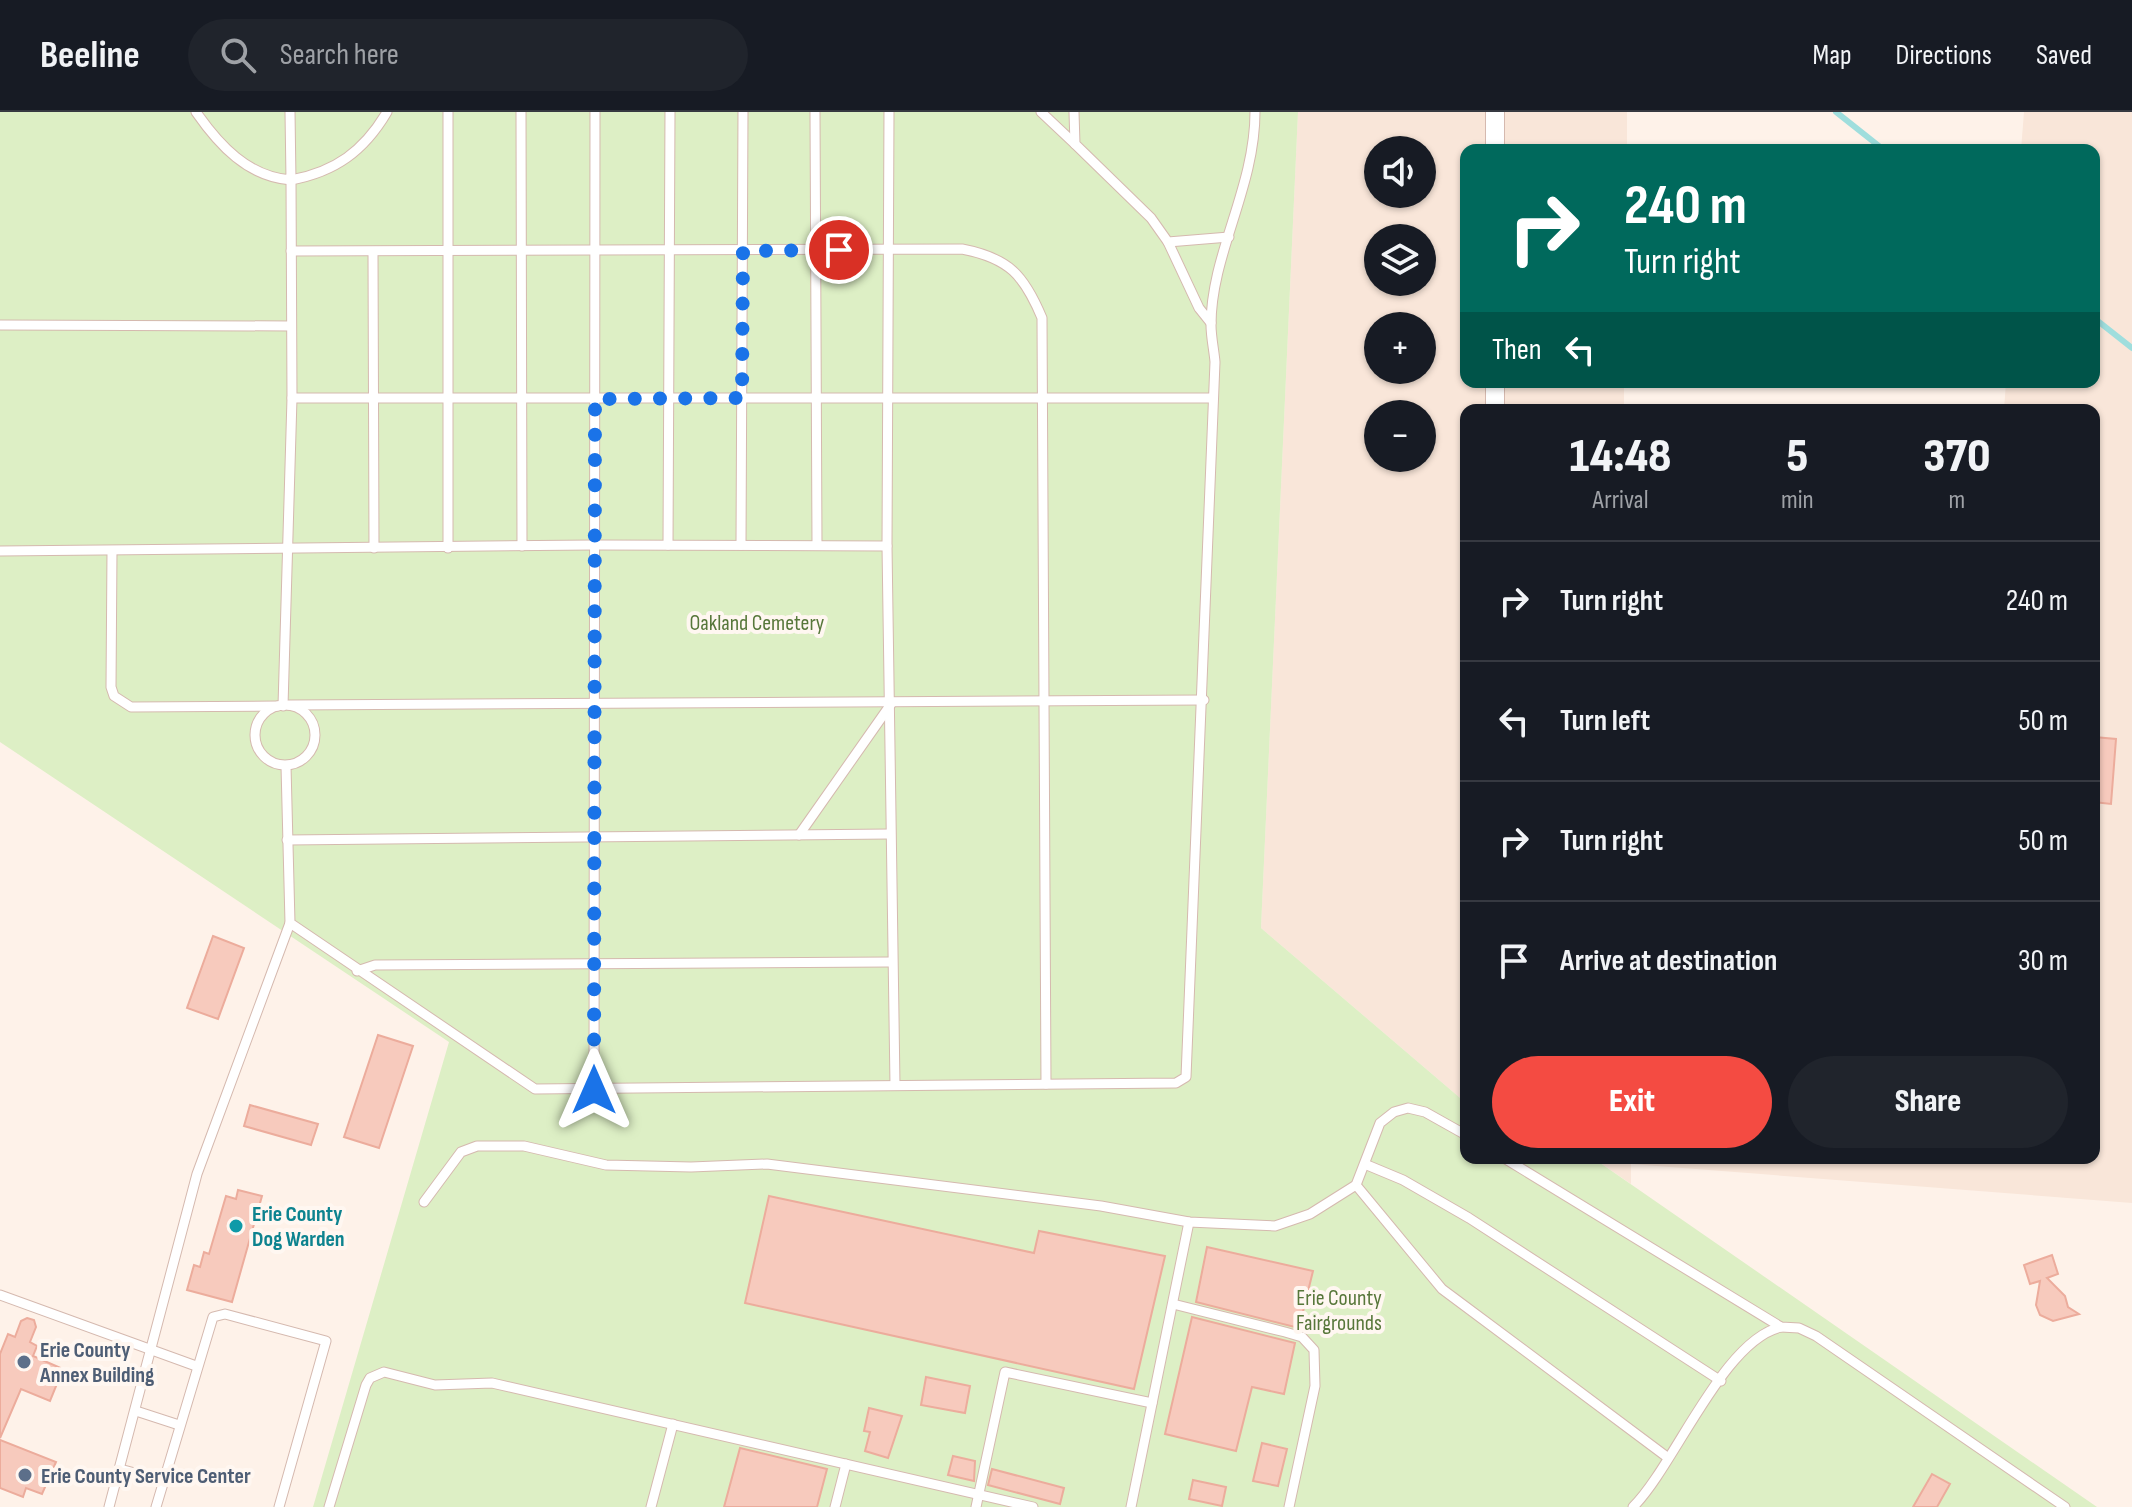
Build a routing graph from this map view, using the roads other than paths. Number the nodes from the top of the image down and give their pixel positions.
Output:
1 (196, 112) edge
2 (290, 112) edge
3 (387, 112) edge
4 (448, 112) edge
5 (521, 112) edge
6 (595, 112) edge
7 (670, 112) edge
8 (743, 112) edge
9 (815, 112) edge
10 (889, 112) edge
11 (1041, 112) edge
12 (1074, 112) edge
13 (1255, 112) edge
14 (1495, 112) edge
15 (1075, 144) junction
16 (1495, 144) edge
17 (291, 180) junction
18 (1229, 237) junction
19 (1168, 242) junction
20 (447, 250) junction
21 (521, 250) junction
22 (887, 250) junction
23 (291, 251) junction
24 (594, 251) junction
25 (670, 251) junction
26 (743, 251) junction
27 (815, 251) junction
28 (373, 252) junction
29 (1211, 323) junction
30 (0, 325) edge
31 (291, 326) junction
32 (292, 398) junction
33 (373, 398) junction
34 (448, 398) junction
35 (669, 398) junction
36 (742, 398) junction
37 (816, 398) junction
38 (1213, 398) junction
39 (522, 399) junction
40 (595, 399) junction
41 (1044, 399) junction
42 (887, 400) junction
43 (594, 545) junction
44 (668, 545) junction
45 (741, 545) junction
46 (817, 545) junction
47 (522, 546) junction
48 (887, 546) junction
49 (286, 547) junction
50 (374, 548) junction
51 (448, 548) junction
52 (0, 551) edge
53 (112, 551) junction
54 (1204, 700) junction
55 (1045, 703) junction
56 (593, 704) junction
57 (891, 704) junction
58 (284, 706) junction
59 (286, 766) junction
60 (890, 834) junction
61 (799, 835) junction
62 (594, 837) junction
63 (287, 840) junction
64 (290, 923) junction
65 (890, 962) junction
66 (594, 963) junction
67 (357, 971) junction
68 (1046, 1084) junction
69 (895, 1085) junction
70 (594, 1090) junction
71 (1460, 1132) edge
72 (1514, 1164) edge
73 (1367, 1165) junction
74 (1356, 1185) junction
75 (424, 1202) dead end
76 (1189, 1222) junction
77 (0, 1295) edge
78 (1173, 1304) junction
79 (1781, 1327) junction
80 (151, 1351) junction
81 (196, 1366) junction
82 (1721, 1381) junction
83 (1152, 1403) junction
84 (136, 1411) junction
85 (673, 1424) junction
86 (179, 1425) junction
87 (1667, 1457) junction
88 (846, 1464) junction
89 (120, 1469) junction
90 (164, 1481) junction
91 (979, 1494) junction
92 (109, 1507) edge
93 (156, 1507) edge
94 (279, 1507) edge
95 (329, 1507) edge
96 (651, 1507) edge
97 (835, 1507) edge
98 (976, 1507) edge
99 (1033, 1507) edge
100 (1131, 1507) edge
101 (1289, 1507) edge
102 (1633, 1507) edge
103 (2065, 1507) edge

1 - 17 lane
2 - 17 lane
3 - 17 lane
4 - 20 lane
5 - 21 lane
6 - 24 lane
7 - 25 lane
8 - 26 lane
9 - 27 lane
10 - 22 lane
11 - 15 lane
12 - 15 lane
13 - 18 lane
14 - 16 street
15 - 19 lane
17 - 23 lane
18 - 19 lane
18 - 29 lane
19 - 29 lane
20 - 21 lane
20 - 28 lane
20 - 34 lane
21 - 24 lane
21 - 39 lane
22 - 27 lane
22 - 41 lane
22 - 42 lane
23 - 28 lane
23 - 31 lane
24 - 25 lane
24 - 40 lane
25 - 26 lane
25 - 35 lane
26 - 27 lane
26 - 36 lane
27 - 37 lane
28 - 33 lane
29 - 38 lane
30 - 31 lane
31 - 32 lane
32 - 33 lane
32 - 49 lane
33 - 34 lane
33 - 50 lane
34 - 39 lane
34 - 51 lane
35 - 36 lane
35 - 40 lane
35 - 44 lane
36 - 37 lane
36 - 45 lane
37 - 42 lane
37 - 46 lane
38 - 41 lane
38 - 54 lane
39 - 40 lane
39 - 47 lane
40 - 43 lane
41 - 42 lane
41 - 55 lane
42 - 48 lane
43 - 44 lane
43 - 47 lane
43 - 56 lane
44 - 45 lane
45 - 46 lane
46 - 48 lane
47 - 51 lane
48 - 57 lane
49 - 50 lane
49 - 53 lane
49 - 58 lane
50 - 51 lane
52 - 53 lane
53 - 58 lane
54 - 55 lane
54 - 68 lane
55 - 57 lane
55 - 68 lane
56 - 57 lane
56 - 58 lane
56 - 62 lane
57 - 60 lane
57 - 61 lane
58 - 59 lane
58 - 59 lane
59 - 63 lane
60 - 61 lane
60 - 65 lane
61 - 62 lane
62 - 63 lane
62 - 66 lane
63 - 64 lane
64 - 67 lane
64 - 80 lane
65 - 66 lane
65 - 69 lane
66 - 67 lane
66 - 70 lane
67 - 70 lane
68 - 69 lane
69 - 70 lane
71 - 73 lane
72 - 79 lane
73 - 74 lane
73 - 82 lane
74 - 76 lane
74 - 87 lane
75 - 76 lane
76 - 78 lane
77 - 80 lane
78 - 83 lane
78 - 101 lane
79 - 82 lane
79 - 103 lane
80 - 81 lane
80 - 84 lane
81 - 86 lane
81 - 94 lane
82 - 87 lane
83 - 91 lane
83 - 100 lane
84 - 86 lane
84 - 89 lane
85 - 88 lane
85 - 95 lane
85 - 96 lane
86 - 90 lane
87 - 102 lane
88 - 91 lane
88 - 97 lane
89 - 90 lane
89 - 92 lane
90 - 93 lane
91 - 98 lane
91 - 99 lane

